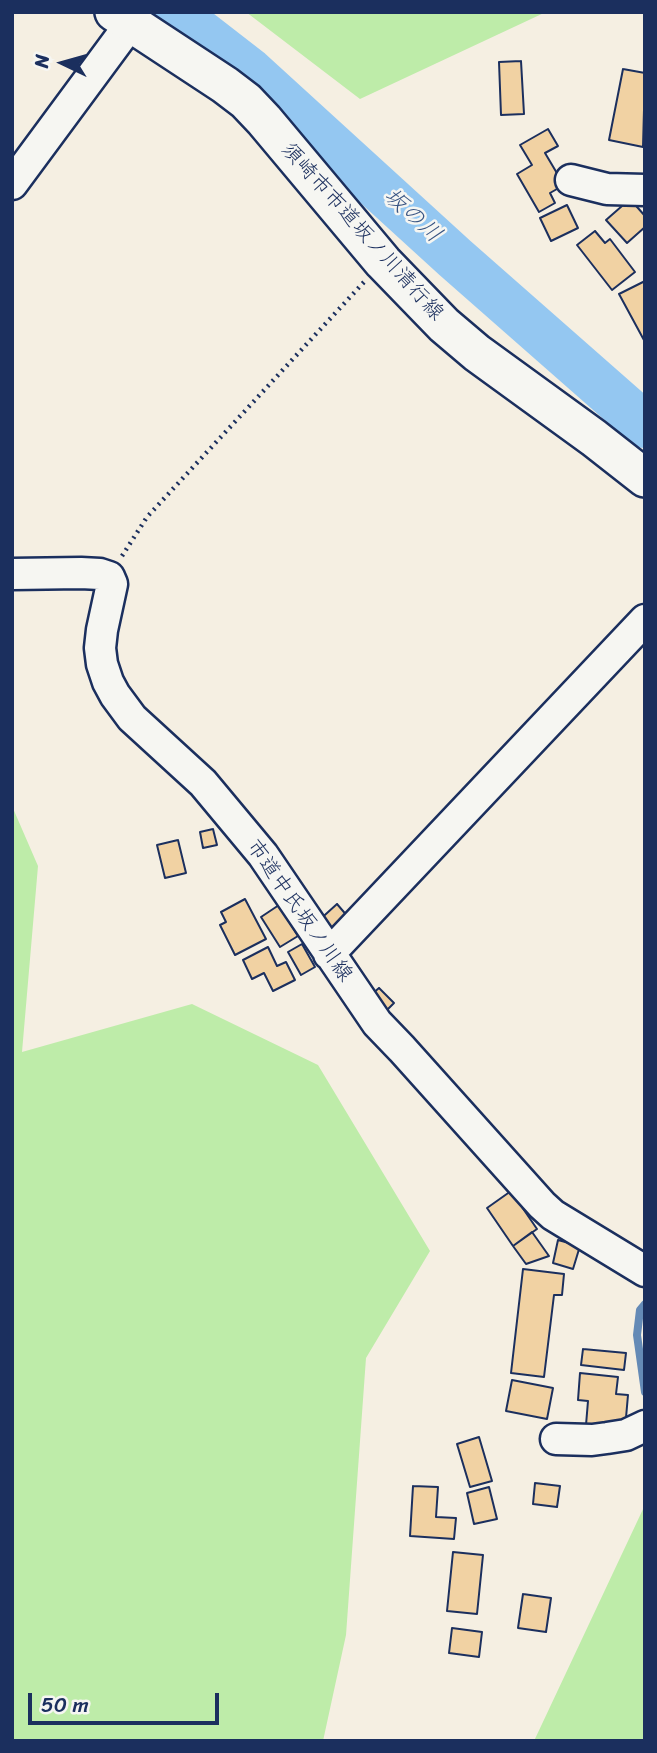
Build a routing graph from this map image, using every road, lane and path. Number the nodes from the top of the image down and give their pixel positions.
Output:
1 (122, 18) edge
2 (571, 180) dead end
3 (12, 184) edge
4 (645, 190) edge
5 (383, 262) junction
6 (645, 478) edge
7 (12, 574) edge
8 (109, 578) junction
9 (645, 620) edge
10 (329, 954) junction
11 (645, 1270) edge
12 (645, 1426) edge
13 (556, 1439) dead end

1 - 3 street
1 - 5 street, 須崎市市道坂ノ川清行線
2 - 4 street
5 - 6 street, 須崎市市道坂ノ川清行線
5 - 8 path
7 - 8 street
8 - 10 street, 市道中氏坂ノ川線
9 - 10 street
10 - 11 street, 市道中氏坂ノ川線
12 - 13 street

